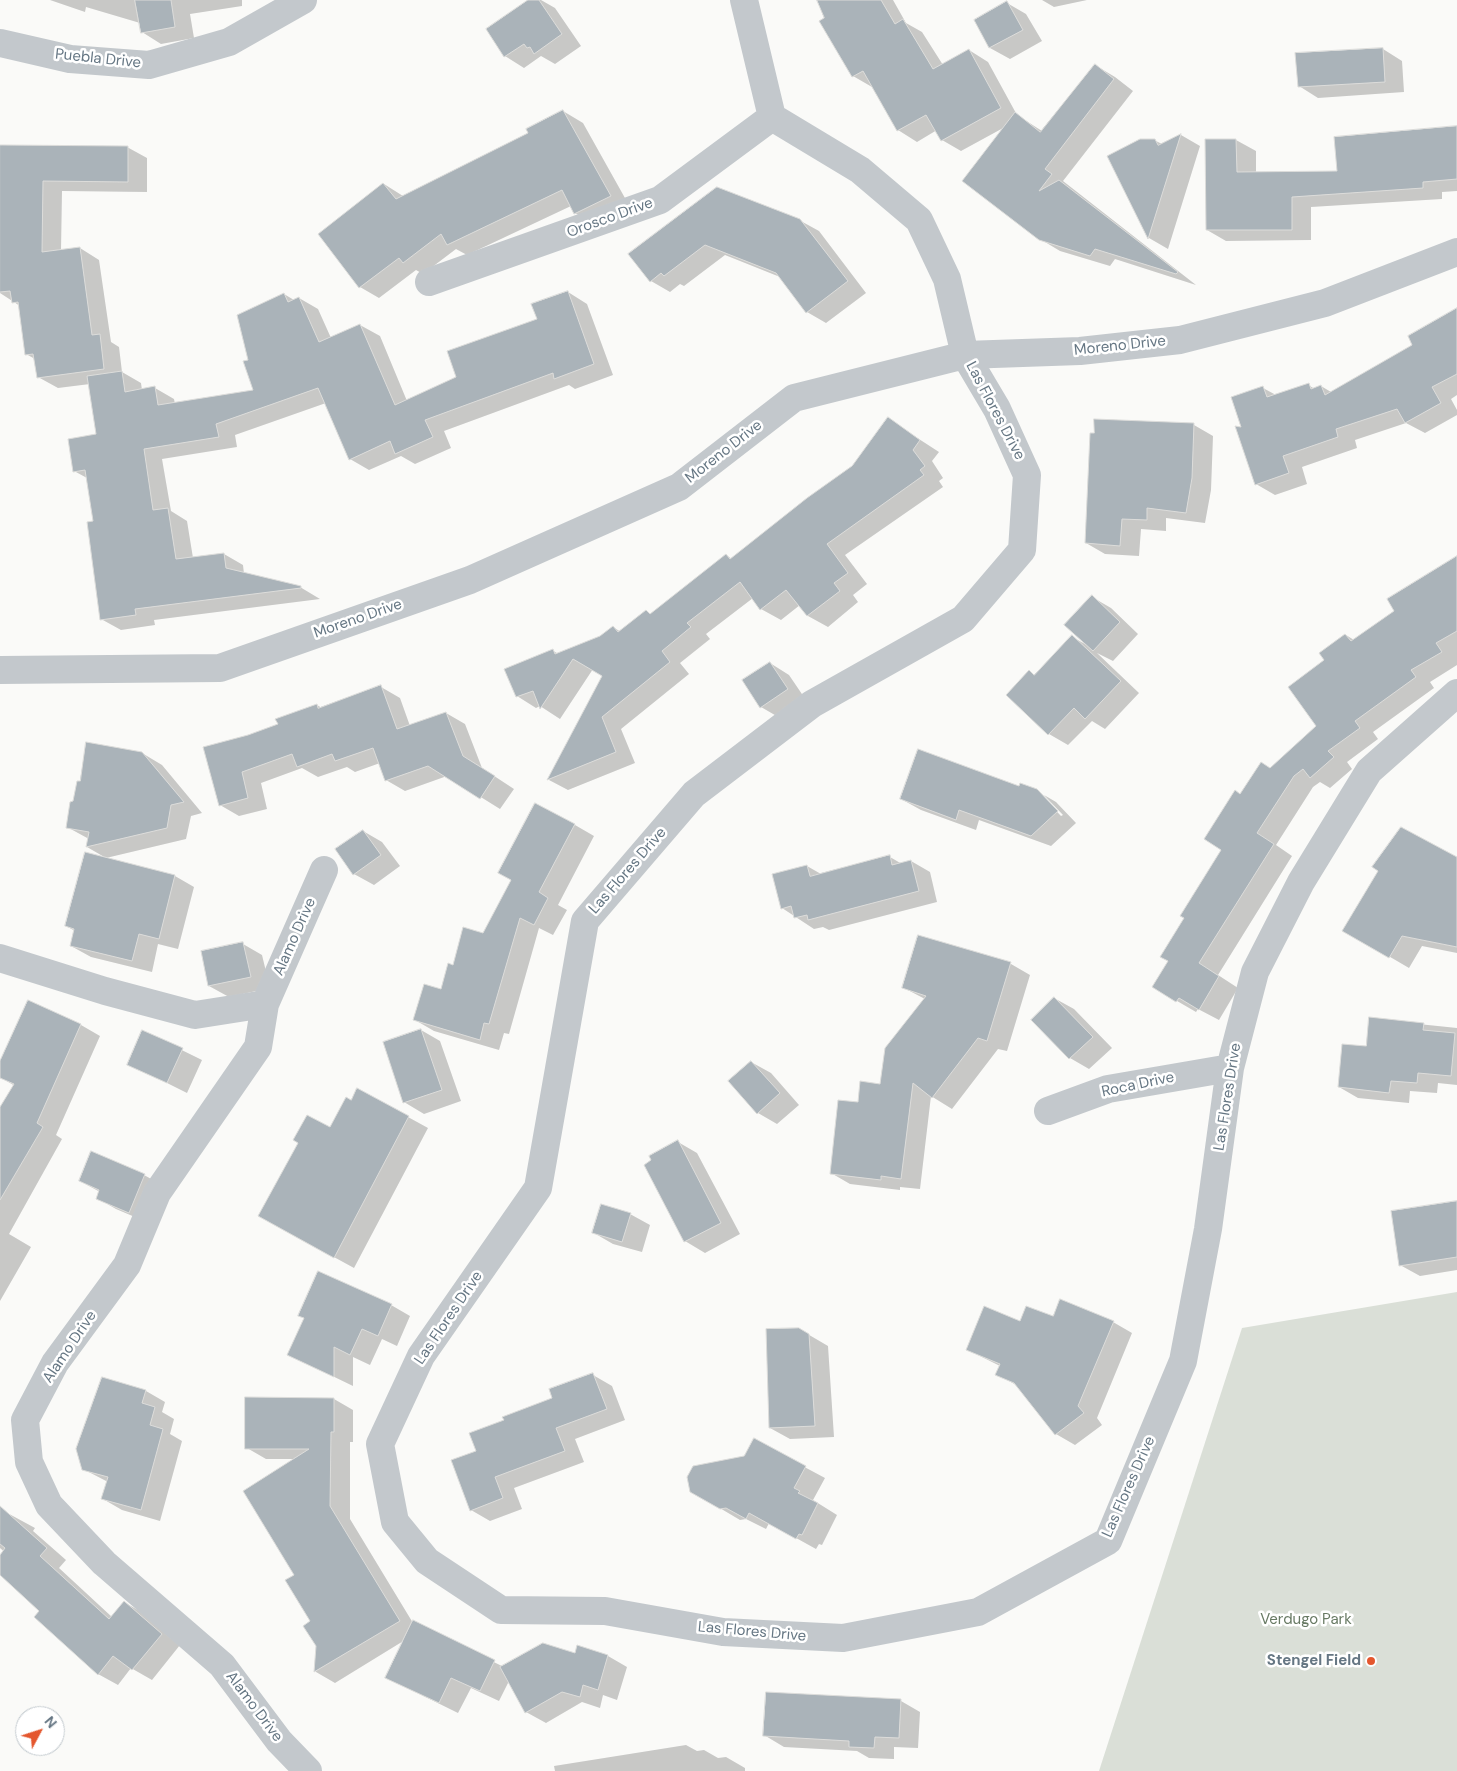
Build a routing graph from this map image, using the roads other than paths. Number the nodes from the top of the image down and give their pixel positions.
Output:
1 (303, 0) edge
2 (744, 0) edge
3 (0, 43) edge
4 (772, 118) junction
5 (1457, 252) edge
6 (429, 282) dead end
7 (965, 355) junction
8 (0, 670) edge
9 (1457, 693) edge
10 (324, 870) dead end
11 (0, 958) edge
12 (265, 1004) junction
13 (1230, 1068) junction
14 (1048, 1111) dead end
15 (308, 1771) edge

1 - 3 street, Puebla Drive
2 - 4 street
4 - 6 street, Orosco Drive
4 - 7 street, Las Flores Drive
5 - 7 street, Moreno Drive
7 - 8 street, Moreno Drive
7 - 13 street, Las Flores Drive
9 - 13 street, Las Flores Drive
10 - 12 street, Alamo Drive
11 - 12 street
12 - 15 street, Alamo Drive
13 - 14 street, Roca Drive

